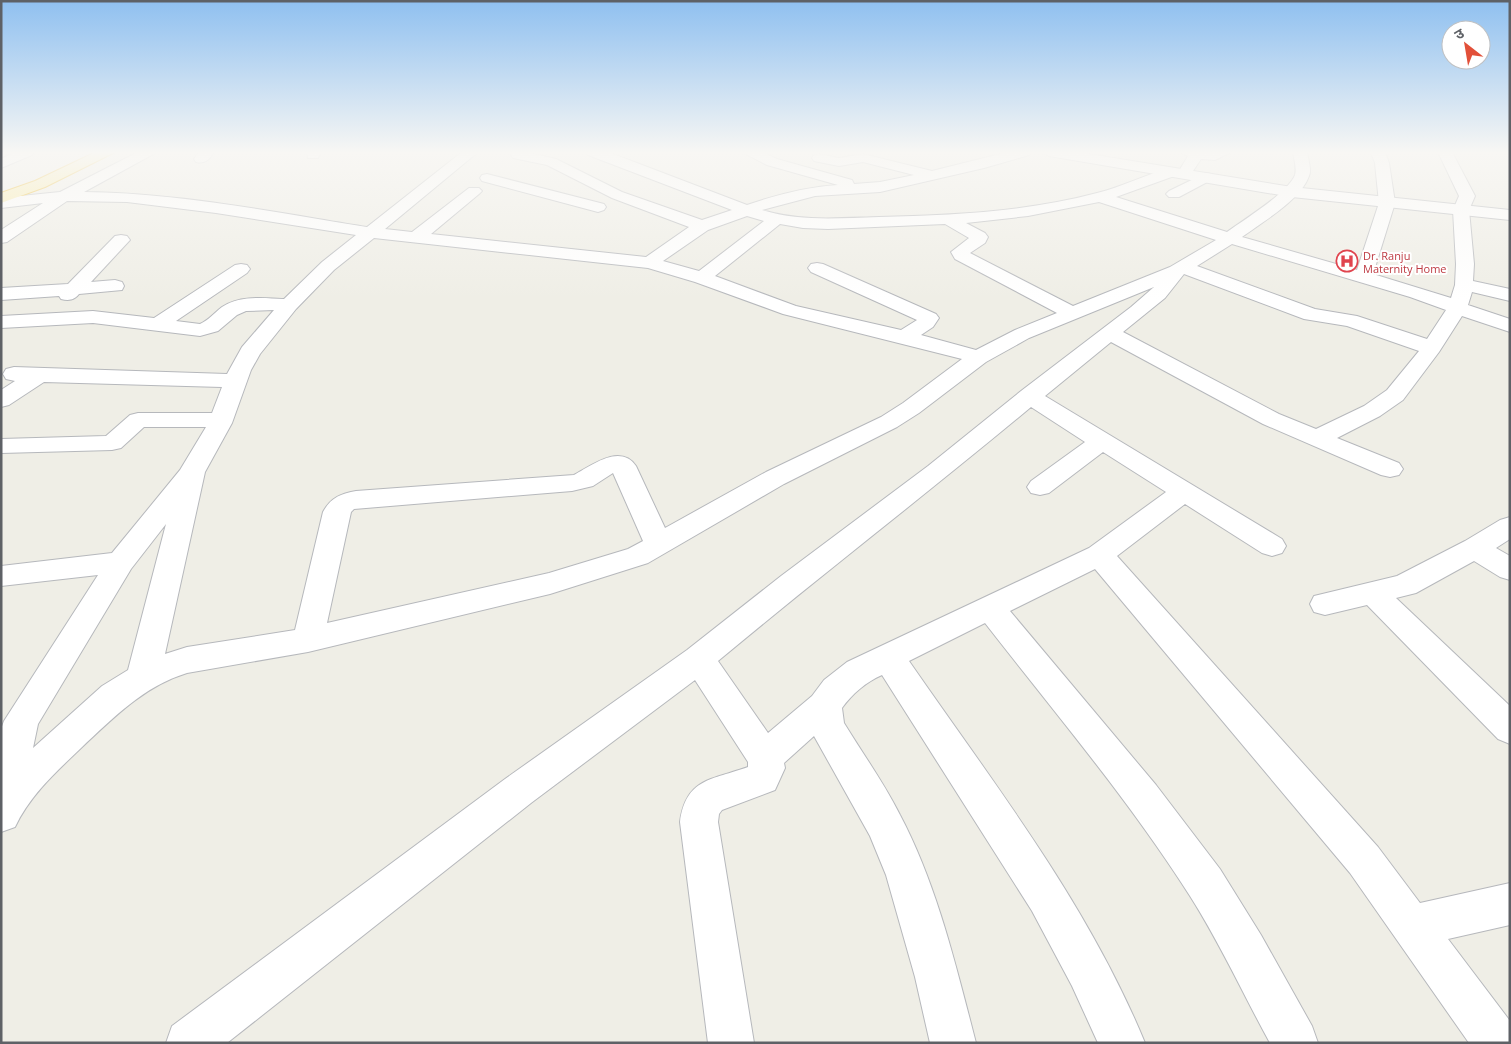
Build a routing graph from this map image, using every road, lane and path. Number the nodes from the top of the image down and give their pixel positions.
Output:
1 (22, 201) edge
2 (56, 201) edge
3 (160, 201) edge
4 (409, 201) edge
5 (454, 201) edge
6 (570, 201) edge
7 (633, 201) edge
8 (722, 201) edge
9 (778, 201) edge
10 (1088, 201) edge
11 (1109, 201) edge
12 (1280, 201) edge
13 (1367, 201) edge
14 (1465, 201) edge
15 (1, 203) edge
16 (1387, 203) junction
17 (598, 207) dead end
18 (747, 210) junction
19 (1462, 210) junction
20 (1510, 215) edge
21 (776, 219) junction
22 (949, 220) junction
23 (702, 226) junction
24 (369, 232) junction
25 (416, 237) junction
26 (1, 238) edge
27 (1230, 238) junction
28 (121, 240) dead end
29 (650, 263) junction
30 (818, 268) dead end
31 (1179, 269) junction
32 (242, 270) dead end
33 (702, 278) junction
34 (1363, 278) junction
35 (1464, 285) junction
36 (116, 286) dead end
37 (74, 289) junction
38 (1, 294) edge
39 (1510, 295) edge
40 (289, 305) junction
41 (1458, 307) junction
42 (1074, 314) junction
43 (44, 319) junction
44 (1, 322) edge
45 (157, 325) junction
46 (1510, 326) edge
47 (1109, 333) junction
48 (904, 337) junction
49 (1432, 348) junction
50 (978, 357) junction
51 (14, 374) dead end
52 (39, 375) junction
53 (235, 381) junction
54 (1029, 396) junction
55 (1, 400) edge
56 (221, 420) junction
57 (1316, 439) junction
58 (1102, 441) junction
59 (1, 446) edge
60 (1390, 469) dead end
61 (192, 472) junction
62 (1040, 487) dead end
63 (1184, 492) junction
64 (1510, 526) edge
65 (659, 545) junction
66 (1272, 546) dead end
67 (1475, 548) junction
68 (1099, 556) junction
69 (121, 562) junction
70 (1510, 570) edge
71 (1, 576) edge
72 (1373, 593) junction
73 (1325, 604) dead end
74 (990, 609) junction
75 (308, 640) junction
76 (888, 657) junction
77 (699, 659) junction
78 (143, 677) junction
79 (824, 706) junction
80 (11, 722) edge
81 (1510, 729) edge
82 (765, 758) junction
83 (4, 808) edge
84 (1510, 904) edge
85 (1410, 926) junction
86 (189, 1043) edge
87 (731, 1043) edge
88 (953, 1043) edge
89 (1122, 1043) edge
90 (1295, 1043) edge
91 (1497, 1043) edge

1 - 15 street
2 - 26 street
3 - 24 street
4 - 24 street
5 - 25 street
6 - 17 street
7 - 23 street
8 - 18 street
9 - 18 street
10 - 22 street
11 - 27 street
12 - 27 street
13 - 16 street
14 - 19 street
16 - 19 street
16 - 34 street
18 - 21 street
18 - 23 street
19 - 20 street
19 - 35 street
21 - 22 street
21 - 33 street
22 - 42 street
23 - 29 street
24 - 25 street
24 - 40 street
25 - 29 street
27 - 31 street
27 - 34 street
28 - 37 street
29 - 33 street
30 - 48 street
31 - 42 street
31 - 47 street
31 - 49 street
32 - 45 street
33 - 48 street
34 - 41 street
35 - 39 street
35 - 41 street
36 - 37 street
37 - 38 street
37 - 43 street
40 - 45 street
40 - 53 street
41 - 46 street
41 - 49 street
42 - 50 street
43 - 44 street
43 - 45 street
47 - 54 street
47 - 57 street
48 - 50 street
49 - 57 street
50 - 65 street
51 - 52 street
52 - 53 street
52 - 55 street
53 - 56 street
54 - 58 street
54 - 77 street
56 - 59 street
56 - 61 street
57 - 60 street
58 - 62 street
58 - 63 street
61 - 69 street
61 - 78 street
63 - 66 street
63 - 68 street
64 - 67 street
65 - 75 street
65 - 75 street
67 - 70 street
67 - 72 street
68 - 74 street
68 - 85 street
69 - 71 street
69 - 80 street
72 - 73 street
72 - 81 street
74 - 76 street
74 - 90 street
75 - 78 street
76 - 79 street
76 - 89 street
77 - 82 street
77 - 86 street
78 - 83 street
79 - 82 street
79 - 88 street
80 - 83 street
82 - 87 street
84 - 85 street
85 - 91 street

